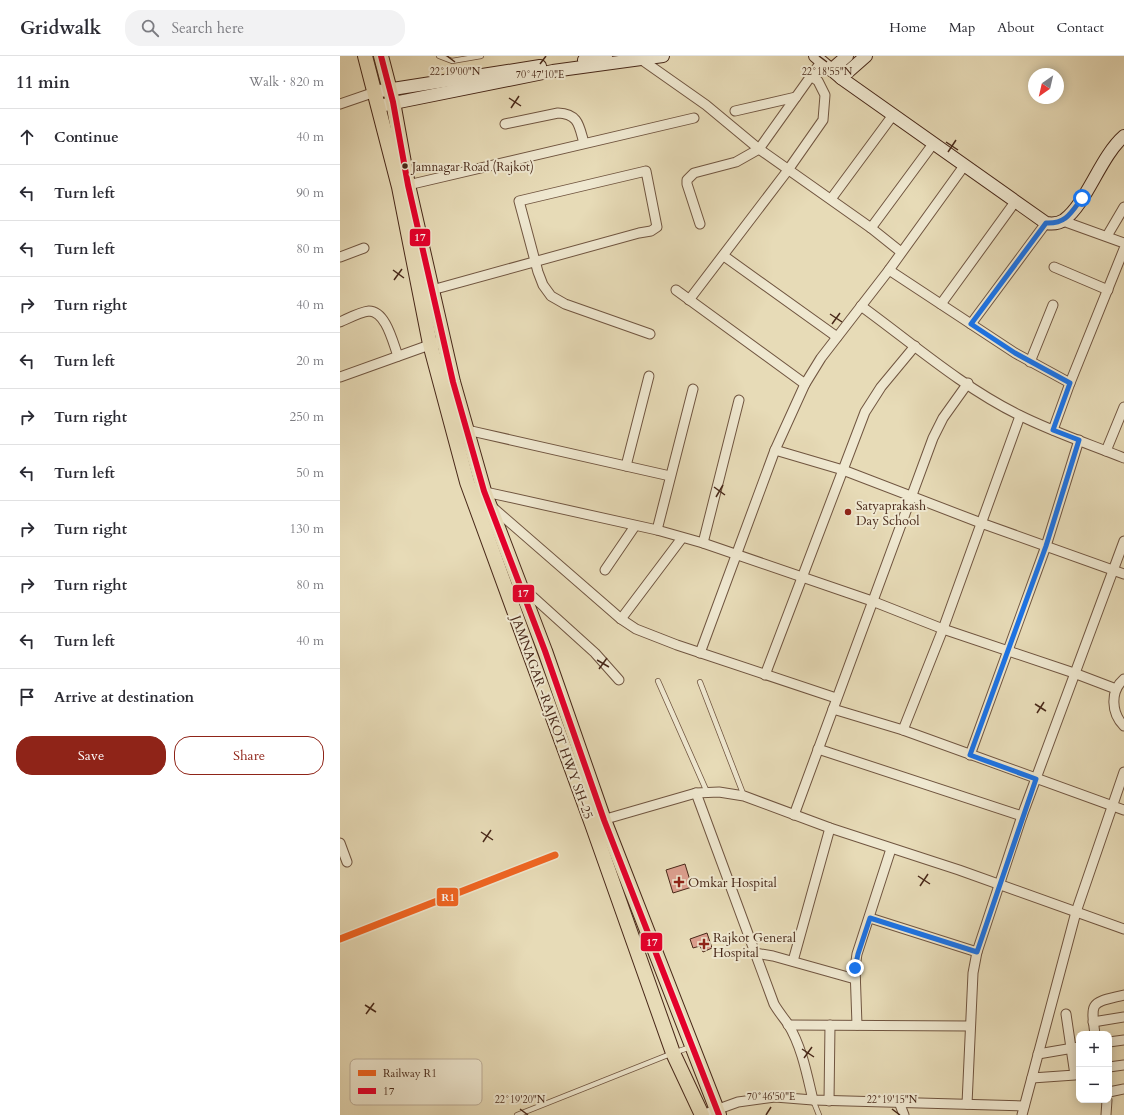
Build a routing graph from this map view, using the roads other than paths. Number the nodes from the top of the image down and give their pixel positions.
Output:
1 (365, 56) edge
2 (381, 56) edge
3 (439, 56) edge
4 (481, 56) edge
5 (606, 56) edge
6 (664, 56) edge
7 (847, 56) edge
8 (866, 56) edge
9 (818, 59) edge
10 (642, 60) junction
11 (831, 70) junction
12 (811, 76) junction
13 (841, 78) junction
14 (390, 89) junction
15 (796, 97) junction
16 (377, 99) junction
17 (393, 102) junction
18 (340, 104) edge
19 (735, 111) dead end
20 (894, 115) junction
21 (694, 118) dead end
22 (505, 124) dead end
23 (1124, 136) edge
24 (584, 143) junction
25 (933, 144) junction
26 (758, 149) junction
27 (964, 166) junction
28 (788, 170) junction
29 (408, 185) junction
30 (831, 199) junction
31 (1015, 202) junction
32 (1124, 207) edge
33 (1063, 221) junction
34 (1046, 223) junction
35 (700, 224) dead end
36 (872, 228) junction
37 (1107, 236) junction
38 (1124, 242) edge
39 (364, 248) dead end
40 (1124, 249) edge
41 (902, 252) junction
42 (724, 256) junction
43 (340, 257) edge
44 (536, 262) junction
45 (1054, 267) dead end
46 (889, 270) junction
47 (432, 290) junction
48 (676, 290) dead end
49 (1108, 290) junction
50 (690, 300) junction
51 (941, 304) junction
52 (1053, 305) dead end
53 (861, 306) junction
54 (340, 322) edge
55 (971, 324) junction
56 (650, 334) dead end
57 (837, 337) junction
58 (444, 339) junction
59 (430, 344) junction
60 (915, 346) junction
61 (398, 356) junction
62 (1030, 362) junction
63 (649, 376) dead end
64 (340, 378) edge
65 (1070, 383) junction
66 (805, 384) junction
67 (968, 384) junction
68 (693, 389) dead end
69 (739, 400) dead end
70 (1124, 407) edge
71 (1020, 416) junction
72 (467, 430) junction
73 (1053, 430) junction
74 (1079, 440) junction
75 (775, 450) junction
76 (1106, 451) junction
77 (1124, 458) edge
78 (626, 466) junction
79 (842, 470) junction
80 (670, 476) junction
81 (481, 495) junction
82 (911, 496) junction
83 (981, 523) junction
84 (635, 526) junction
85 (657, 530) junction
86 (682, 538) junction
87 (1124, 541) edge
88 (703, 543) junction
89 (1046, 546) junction
90 (737, 553) junction
91 (605, 570) dead end
92 (1114, 570) junction
93 (1124, 574) edge
94 (803, 578) junction
95 (520, 585) junction
96 (872, 601) junction
97 (621, 619) junction
98 (943, 629) junction
99 (1008, 650) junction
100 (700, 653) junction
101 (1074, 673) junction
102 (766, 675) junction
103 (1124, 679) edge
104 (618, 680) dead end
105 (658, 681) dead end
106 (700, 682) dead end
107 (1116, 689) junction
108 (836, 698) junction
109 (833, 709) junction
110 (1124, 726) edge
111 (903, 730) junction
112 (818, 749) junction
113 (970, 755) junction
114 (1124, 772) edge
115 (1036, 779) junction
116 (707, 792) junction
117 (696, 793) junction
118 (744, 796) junction
119 (1111, 806) junction
120 (1124, 810) edge
121 (794, 815) junction
122 (1022, 816) junction
123 (598, 822) junction
124 (830, 828) junction
125 (340, 843) edge
126 (891, 849) junction
127 (347, 862) dead end
128 (1000, 885) junction
129 (1076, 912) junction
130 (870, 918) junction
131 (1124, 929) edge
132 (977, 952) junction
133 (755, 953) junction
134 (793, 961) junction
135 (855, 979) junction
136 (1124, 995) edge
137 (1066, 1014) dead end
138 (1124, 1017) edge
139 (1093, 1022) junction
140 (788, 1025) junction
141 (830, 1025) junction
142 (857, 1025) junction
143 (970, 1026) junction
144 (1094, 1031) edge
145 (1124, 1040) edge
146 (1112, 1042) edge
147 (693, 1046) junction
148 (1076, 1047) edge
149 (673, 1052) junction
150 (1038, 1054) junction
151 (1124, 1065) edge
152 (1112, 1067) edge
153 (1032, 1078) junction
154 (1124, 1089) edge
155 (1112, 1091) edge
156 (813, 1100) junction
157 (830, 1101) junction
158 (899, 1102) junction
159 (1107, 1103) edge
160 (967, 1104) junction
161 (985, 1105) junction
162 (1023, 1111) edge
163 (718, 1112) edge
164 (517, 1115) edge
165 (702, 1115) edge
166 (819, 1115) edge
167 (904, 1115) edge
168 (988, 1115) edge
169 (1106, 1115) edge

1 - 16 main road, JAMNAGAR -RAJKOT HWY SH-25
2 - 14 main road
3 - 4 lane
5 - 14 main road
6 - 10 main road
7 - 11 main road
8 - 13 main road
9 - 11 main road
9 - 12 street
10 - 17 main road
10 - 26 street
11 - 13 main road
12 - 15 street
12 - 28 street
13 - 20 main road
14 - 16 main road
14 - 17 main road
15 - 19 street
15 - 26 street
16 - 17 main road
16 - 18 street
16 - 59 main road, JAMNAGAR -RAJKOT HWY SH-25
17 - 29 main road
20 - 25 main road
20 - 30 street
21 - 24 street
22 - 24 street
23 - 33 main road
24 - 29 street
25 - 27 main road
25 - 36 street
26 - 28 street
26 - 35 street
27 - 31 main road
27 - 41 street
28 - 30 street
28 - 42 street
29 - 47 main road
30 - 36 street
31 - 34 main road
31 - 51 street
32 - 37 street
33 - 34 main road
33 - 37 street
34 - 55 street
36 - 41 street
37 - 38 street
39 - 43 street
40 - 49 street
41 - 46 street
42 - 50 street
42 - 57 street
44 - 44 street
44 - 47 street
44 - 56 street
45 - 49 street
46 - 51 street
46 - 53 street
47 - 58 main road
48 - 50 street
49 - 65 street
50 - 66 street
51 - 55 street
52 - 62 street
53 - 57 street
53 - 60 street
54 - 61 street
55 - 62 street
57 - 66 street
58 - 59 street
58 - 72 main road
59 - 61 street
59 - 81 main road, JAMNAGAR -RAJKOT HWY SH-25
60 - 67 street
60 - 79 street
61 - 64 street
62 - 65 street
63 - 78 street
65 - 73 street
66 - 75 street
67 - 71 street
67 - 82 street
68 - 80 street
69 - 88 street
70 - 76 street
71 - 73 street
71 - 83 street
72 - 78 street
72 - 81 main road
73 - 74 street
74 - 76 street
74 - 89 street
75 - 79 street
75 - 90 street
76 - 77 street
78 - 80 street
79 - 82 street
79 - 94 street
80 - 85 street
81 - 84 street
81 - 95 main road
81 - 97 street
81 - 123 main road, JAMNAGAR -RAJKOT HWY SH-25
82 - 83 street
82 - 96 street
83 - 89 street
83 - 98 street
84 - 85 street
84 - 91 street
85 - 86 street
86 - 88 street
86 - 97 street
87 - 92 street
88 - 90 street
89 - 92 street
89 - 99 street
90 - 94 street
90 - 100 street
92 - 93 street
92 - 101 street
94 - 96 street
94 - 102 street
95 - 104 street
95 - 123 main road
96 - 98 street
96 - 108 street
97 - 100 street
98 - 99 street
98 - 111 street
99 - 101 street
99 - 113 street
100 - 102 street
101 - 107 street
101 - 115 street
102 - 108 street
103 - 107 street
105 - 116 lane
106 - 118 lane
107 - 110 street
108 - 109 street
109 - 111 street
109 - 112 street
111 - 113 street
112 - 121 street
112 - 122 street
113 - 115 street
114 - 119 street
115 - 119 street
115 - 122 street
116 - 117 street
116 - 118 street
117 - 123 street
117 - 133 street
118 - 121 street
119 - 120 street
119 - 129 street
121 - 124 street
122 - 128 street
123 - 147 main road
123 - 149 main road, JAMNAGAR -RAJKOT HWY SH-25
124 - 126 street
124 - 134 street
125 - 127 street
126 - 128 street
126 - 130 street
128 - 129 street
128 - 132 street
129 - 131 street
129 - 150 street
130 - 132 street
130 - 135 street
132 - 143 street
133 - 134 street
133 - 140 street
134 - 135 street
135 - 142 street
136 - 139 street
137 - 148 street
138 - 139 street
139 - 144 street
140 - 141 street
140 - 156 street
141 - 142 street
141 - 157 street
142 - 143 street
143 - 160 street
145 - 146 street
147 - 149 lane
147 - 163 main road
148 - 150 street
148 - 153 street
149 - 164 lane
149 - 165 main road, JAMNAGAR -RAJKOT HWY SH-25
150 - 153 street
151 - 152 street
153 - 162 street
154 - 155 street
156 - 157 street
156 - 163 street
156 - 166 lane
157 - 158 street
158 - 160 street
158 - 167 street
159 - 169 street
160 - 161 street
161 - 162 street
161 - 168 street
163 - 165 street

